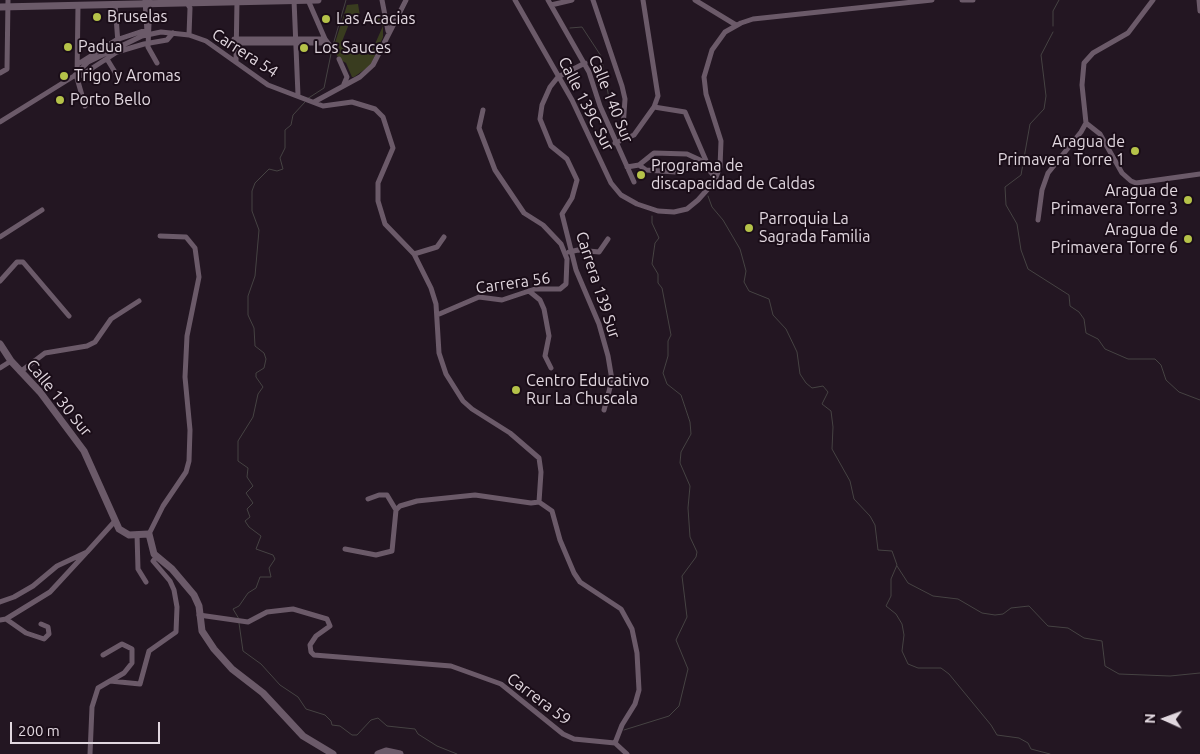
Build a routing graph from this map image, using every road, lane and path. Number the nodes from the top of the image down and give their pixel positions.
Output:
1 (294, 0) edge
2 (300, 0) edge
3 (308, 0) edge
4 (318, 0) edge
5 (382, 0) edge
6 (406, 0) edge
7 (515, 0) edge
8 (572, 0) edge
9 (593, 0) edge
10 (643, 0) edge
11 (694, 0) edge
12 (932, 0) edge
13 (962, 0) edge
14 (973, 0) edge
15 (1153, 0) edge
16 (1199, 0) edge
17 (186, 1) edge
18 (237, 1) edge
19 (147, 2) edge
20 (77, 3) edge
21 (550, 3) edge
22 (8, 4) edge
23 (115, 4) junction
24 (0, 7) edge
25 (1200, 11) edge
26 (736, 25) junction
27 (147, 32) junction
28 (388, 32) junction
29 (173, 33) junction
30 (189, 35) junction
31 (235, 41) junction
32 (296, 42) junction
33 (148, 43) junction
34 (119, 46) junction
35 (107, 59) junction
36 (339, 59) dead end
37 (235, 61) junction
38 (157, 63) dead end
39 (584, 63) junction
40 (78, 64) junction
41 (2, 72) edge
42 (77, 76) junction
43 (118, 77) dead end
44 (558, 77) junction
45 (344, 84) junction
46 (300, 96) junction
47 (311, 101) junction
48 (85, 106) dead end
49 (654, 107) junction
50 (483, 110) dead end
51 (2, 120) edge
52 (1086, 124) junction
53 (628, 138) junction
54 (615, 143) junction
55 (639, 165) junction
56 (627, 167) junction
57 (710, 170) junction
58 (675, 172) dead end
59 (1200, 174) edge
60 (716, 178) junction
61 (634, 182) dead end
62 (42, 210) dead end
63 (1038, 220) dead end
64 (160, 236) dead end
65 (0, 237) edge
66 (444, 237) dead end
67 (608, 239) dead end
68 (569, 252) junction
69 (414, 254) junction
70 (0, 281) edge
71 (528, 291) junction
72 (139, 301) dead end
73 (68, 316) dead end
74 (437, 316) junction
75 (0, 344) edge
76 (11, 361) junction
77 (0, 368) edge
78 (551, 368) dead end
79 (20, 372) junction
80 (604, 410) dead end
81 (368, 499) dead end
82 (538, 502) junction
83 (396, 510) junction
84 (115, 521) junction
85 (136, 534) junction
86 (149, 534) junction
87 (345, 550) dead end
88 (87, 552) junction
89 (157, 556) junction
90 (146, 582) dead end
91 (0, 602) edge
92 (199, 615) junction
93 (3, 619) edge
94 (42, 624) dead end
95 (103, 655) dead end
96 (110, 681) junction
97 (615, 743) junction
98 (90, 754) edge
99 (333, 754) edge
100 (378, 754) edge
101 (400, 754) edge
102 (627, 754) edge

1 - 2 street
1 - 18 street
1 - 32 street
2 - 3 street
3 - 4 street
3 - 32 street
5 - 28 street
6 - 28 street
7 - 44 street, Calle 139C Sur
8 - 21 street
9 - 53 street
10 - 49 street
11 - 26 street
12 - 26 street
13 - 14 street
15 - 52 street
16 - 25 street
17 - 18 street
17 - 19 street
17 - 30 street
18 - 31 street
19 - 23 street
19 - 27 street
20 - 22 street
20 - 23 street
20 - 40 street
21 - 39 street, Calle 140 Sur
22 - 24 street
22 - 41 street
23 - 34 street
26 - 60 street
27 - 29 street, Carrera 54
27 - 33 street
27 - 34 street, Carrera 54
28 - 45 street
29 - 30 street, Carrera 54
29 - 33 street, Carrera 54
30 - 37 street, Carrera 54
31 - 32 street
31 - 37 street
32 - 46 street
33 - 34 street, Carrera 54
33 - 38 street
34 - 35 street, Carrera 54
34 - 40 street, Carrera 54
34 - 42 street, Carrera 54
35 - 42 street, Carrera 54
35 - 43 street
36 - 45 street
37 - 46 street, Carrera 54
39 - 44 street
39 - 54 street, Calle 140 Sur
40 - 42 street
42 - 48 street
42 - 51 street, Carrera 54
44 - 60 street, Calle 139C Sur
44 - 68 street, Carrera 139 Sur
45 - 47 street
46 - 47 street, Carrera 54
47 - 69 street, Carrera 54
49 - 53 street
49 - 57 street
50 - 68 street
52 - 59 street
52 - 63 street
53 - 54 street
54 - 56 street, Calle 140 Sur
55 - 56 street
55 - 57 street
55 - 58 street
56 - 61 street, Calle 140 Sur
57 - 60 street
62 - 65 street
64 - 86 street
66 - 69 street
67 - 68 street
68 - 71 street, Carrera 56
68 - 80 street, Carrera 139 Sur
69 - 74 street
70 - 73 street
71 - 74 street, Carrera 56
71 - 78 street
72 - 79 street
74 - 82 street
75 - 76 street, Calle 130 Sur
76 - 77 street
76 - 79 street, Calle 130 Sur
79 - 84 street, Calle 130 Sur
81 - 83 street
82 - 83 street
82 - 97 street
83 - 87 street
84 - 85 street, Calle 130 Sur
84 - 88 street
85 - 86 street, Calle 130 Sur
85 - 90 street
86 - 89 street
88 - 91 street
88 - 93 street
89 - 92 street
89 - 96 street
92 - 97 street, Carrera 59
92 - 99 street
93 - 94 street
95 - 96 street
96 - 98 street
97 - 102 street
100 - 101 street

